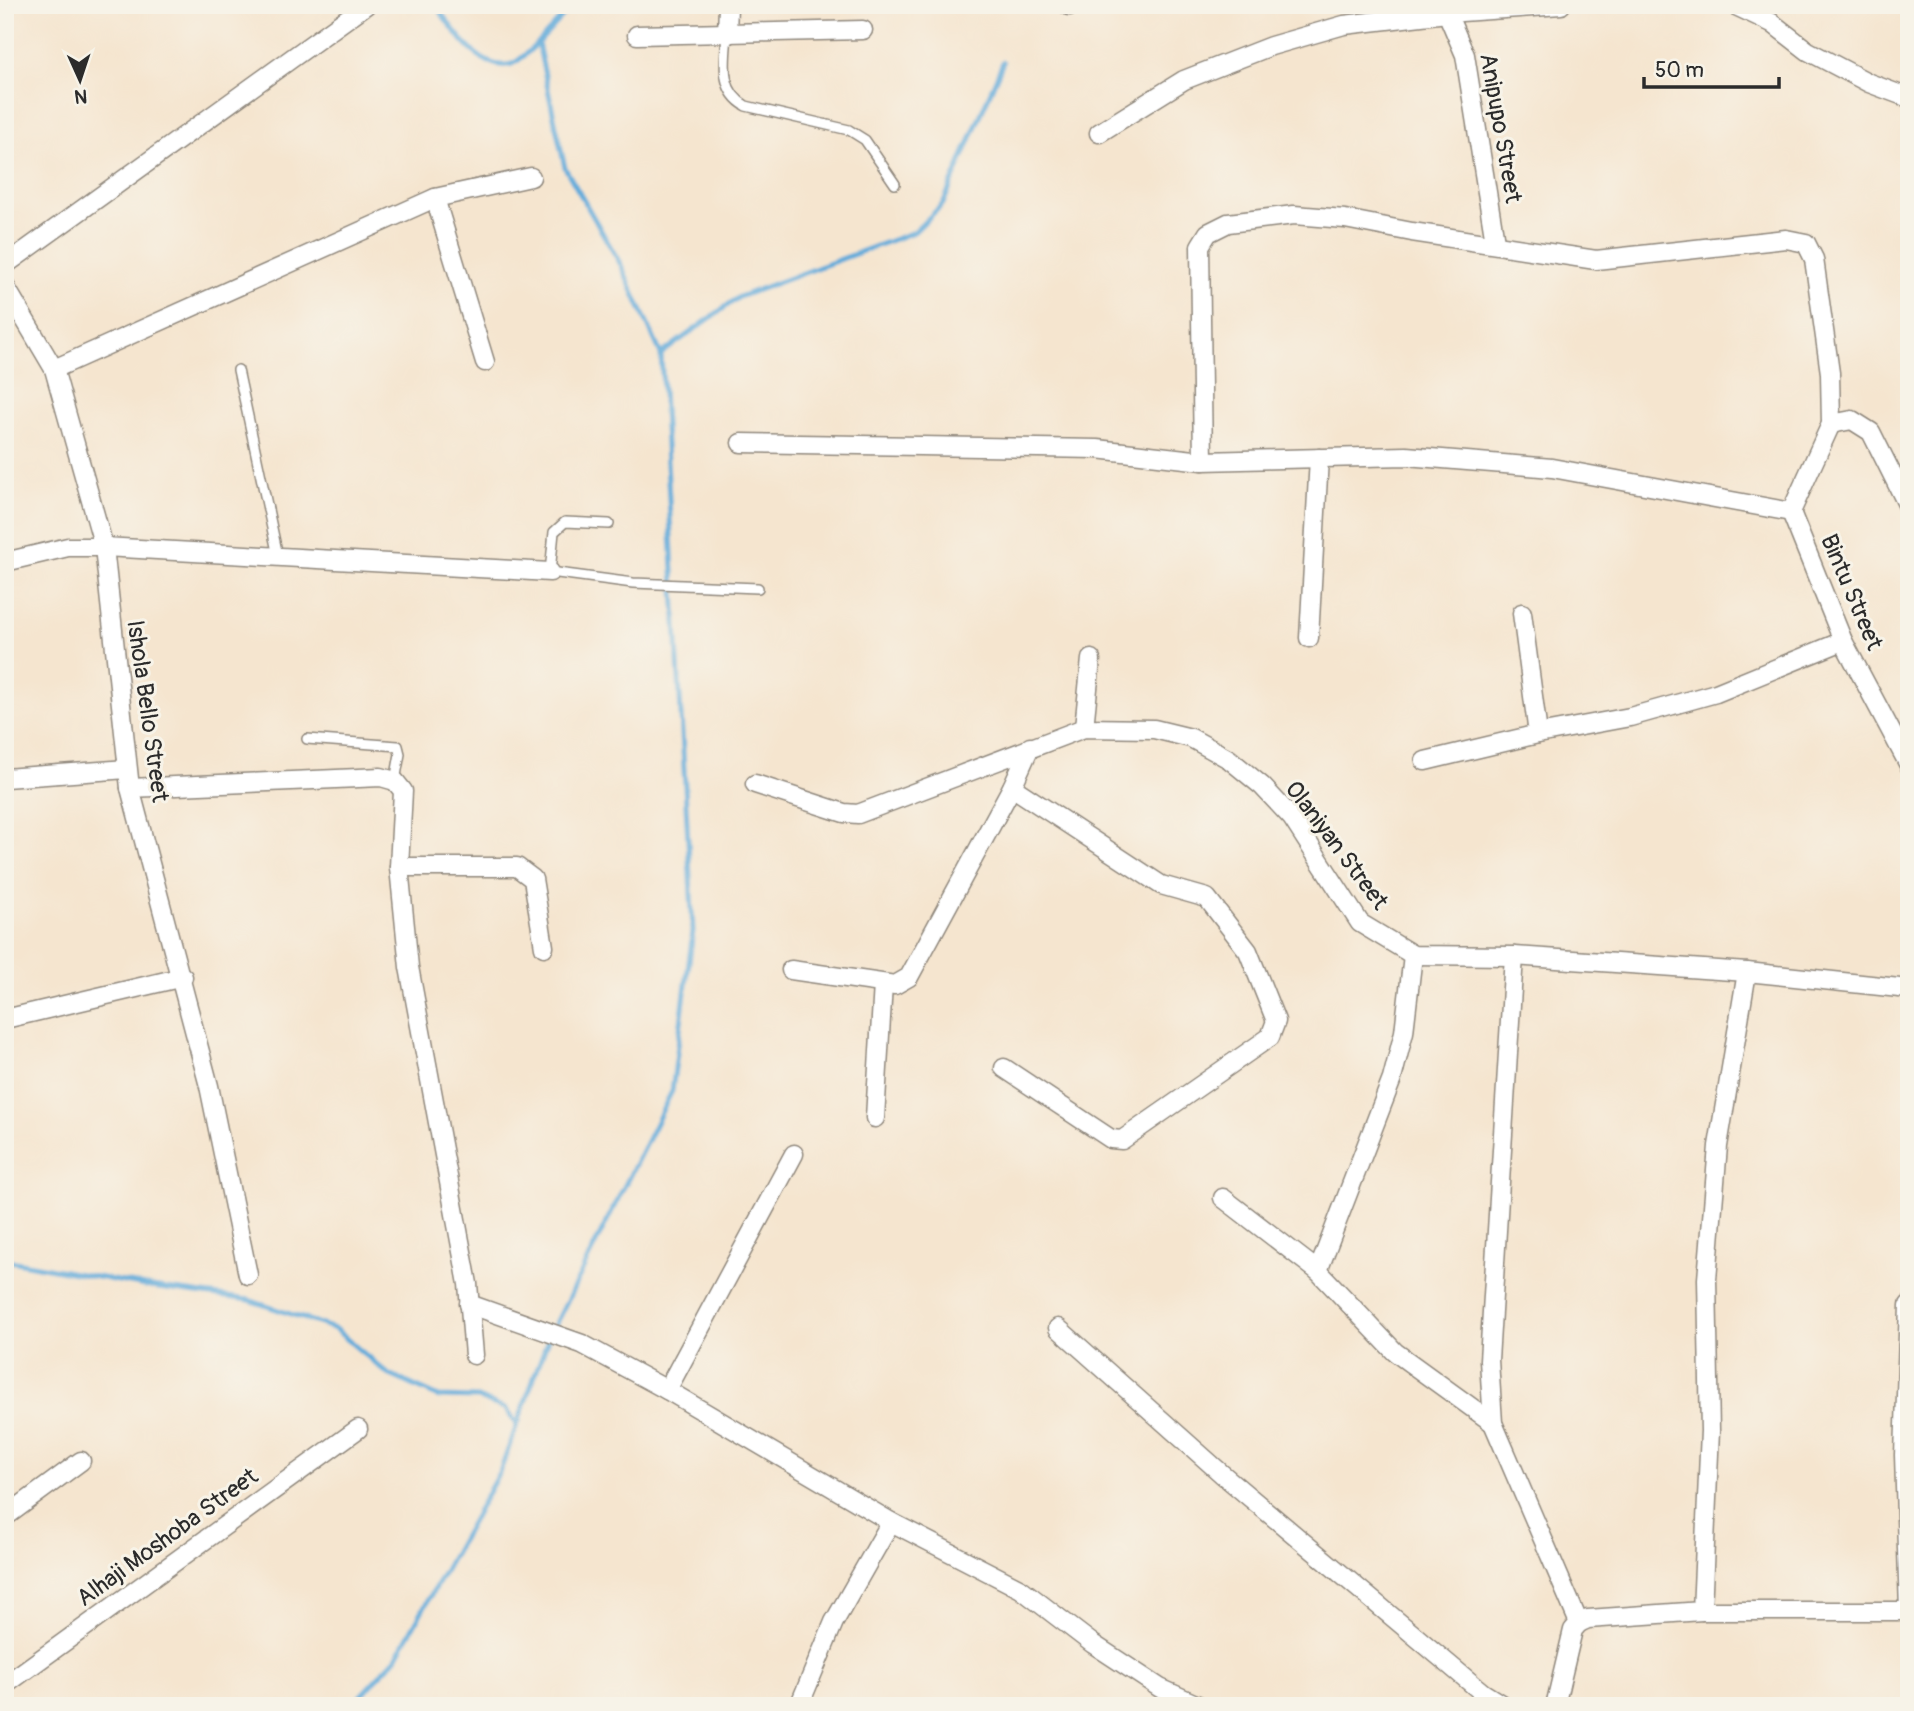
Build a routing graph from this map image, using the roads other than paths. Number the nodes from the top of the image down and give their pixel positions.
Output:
1 (366, 5) edge
2 (728, 5) edge
3 (1561, 5) edge
4 (1734, 5) edge
5 (1447, 13) junction
6 (863, 30) dead end
7 (638, 35) dead end
8 (727, 35) junction
9 (1909, 98) edge
10 (1099, 133) dead end
11 (531, 177) dead end
12 (895, 184) dead end
13 (435, 198) junction
14 (1495, 242) junction
15 (5, 265) edge
16 (5, 286) edge
17 (485, 362) dead end
18 (54, 369) junction
19 (238, 370) dead end
20 (1831, 424) junction
21 (741, 443) dead end
22 (1319, 457) junction
23 (1203, 461) junction
24 (1909, 508) edge
25 (1791, 512) junction
26 (609, 524) dead end
27 (104, 547) junction
28 (278, 556) junction
29 (5, 562) edge
30 (550, 572) junction
31 (758, 588) dead end
32 (1522, 612) dead end
33 (1309, 638) dead end
34 (1843, 641) junction
35 (1091, 659) dead end
36 (1084, 728) junction
37 (1538, 734) junction
38 (307, 739) dead end
39 (1030, 747) junction
40 (1425, 761) dead end
41 (1909, 765) edge
42 (127, 769) junction
43 (5, 778) edge
44 (395, 781) junction
45 (755, 784) dead end
46 (1012, 787) junction
47 (130, 788) junction
48 (399, 867) junction
49 (544, 947) dead end
50 (1413, 955) junction
51 (1514, 956) junction
52 (791, 970) dead end
53 (1747, 972) junction
54 (183, 977) junction
55 (883, 984) junction
56 (1909, 989) edge
57 (5, 1019) edge
58 (1004, 1068) dead end
59 (875, 1118) dead end
60 (794, 1154) dead end
61 (1223, 1198) dead end
62 (1318, 1271) junction
63 (248, 1275) dead end
64 (469, 1304) junction
65 (1909, 1305) edge
66 (1058, 1328) dead end
67 (474, 1354) dead end
68 (667, 1390) junction
69 (1493, 1423) junction
70 (358, 1429) dead end
71 (81, 1461) dead end
72 (5, 1517) edge
73 (891, 1522) junction
74 (1702, 1611) junction
75 (1909, 1611) edge
76 (1579, 1623) junction
77 (5, 1685) edge
78 (799, 1706) edge
79 (1200, 1706) edge
80 (1504, 1706) edge
81 (1555, 1706) edge

1 - 15 street
2 - 8 street
3 - 5 street
4 - 9 street
5 - 10 street
5 - 14 street, Anipupo Street
6 - 8 street
7 - 8 street
8 - 12 lane
11 - 13 street
13 - 17 street
13 - 18 street
14 - 20 street
14 - 23 street
16 - 18 street, Ishola Bello Street
18 - 27 street, Ishola Bello Street
19 - 28 lane
20 - 24 street
20 - 25 street
21 - 23 street
22 - 23 street
22 - 25 street
22 - 33 street
25 - 34 street, Bintu Street
26 - 30 lane
27 - 28 street
27 - 29 street
27 - 42 street, Ishola Bello Street
28 - 30 street
30 - 31 lane
32 - 37 street
34 - 37 street
34 - 41 street, Bintu Street
35 - 36 street
36 - 39 street, Olaniyan Street
36 - 50 street, Olaniyan Street
37 - 40 street
38 - 44 lane
39 - 45 street, Olaniyan Street
39 - 46 street
42 - 43 street
42 - 47 street, Ishola Bello Street
44 - 47 street
44 - 48 street
46 - 55 street
46 - 58 street
47 - 54 street, Ishola Bello Street
48 - 49 street
48 - 64 street
50 - 51 street
50 - 62 street
51 - 53 street
51 - 69 street
52 - 55 street
53 - 56 street
53 - 74 street
54 - 57 street
54 - 63 street, Ishola Bello Street
55 - 59 street
60 - 68 street
61 - 62 street
62 - 69 street
64 - 67 street
64 - 68 street
65 - 75 street
66 - 80 street
68 - 73 street
69 - 76 street
70 - 77 street, Alhaji Moshoba Street
71 - 72 street
73 - 78 street
73 - 79 street
74 - 75 street
74 - 76 street
76 - 81 street

